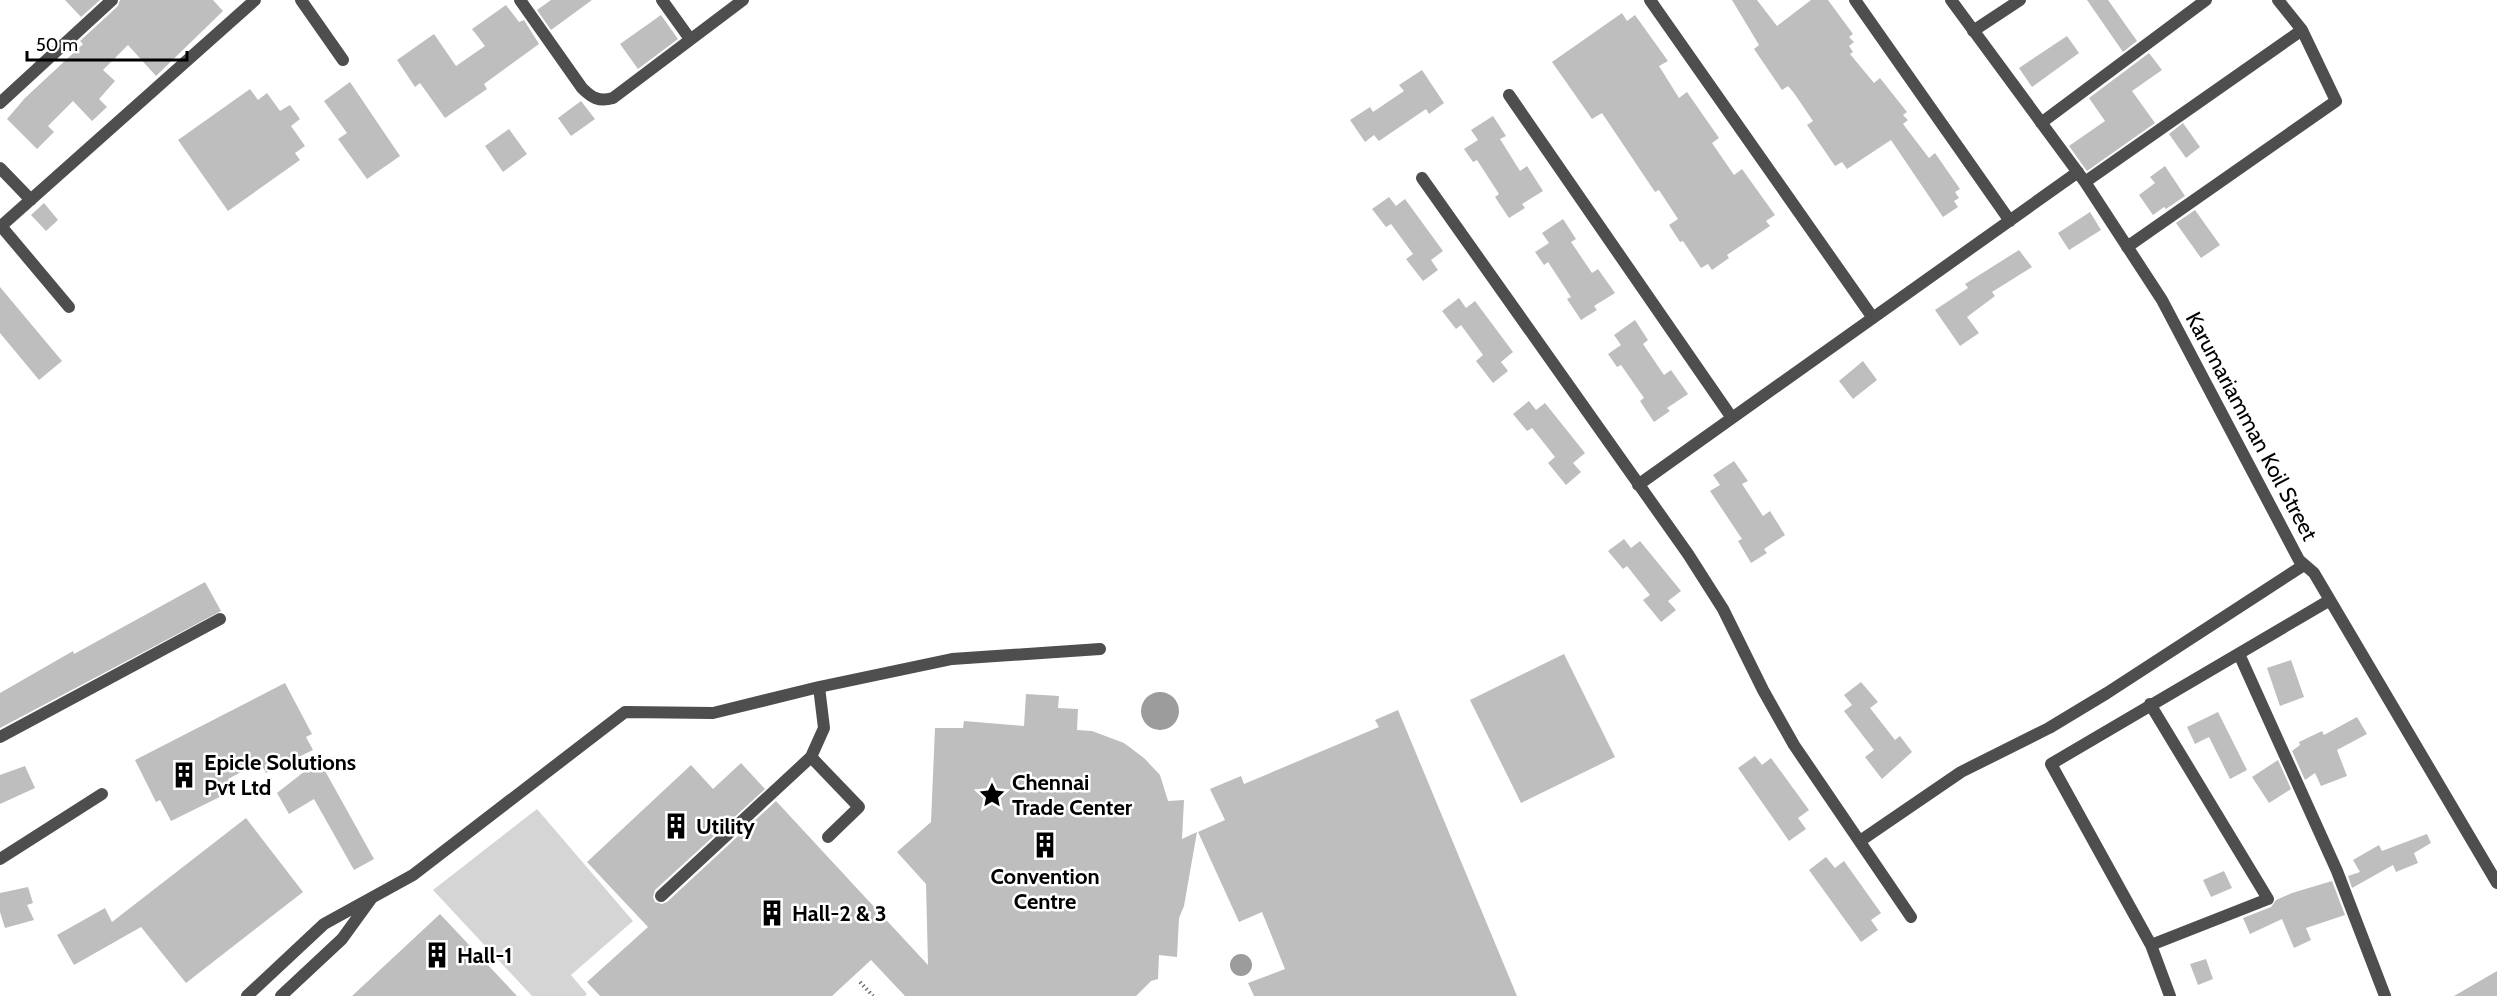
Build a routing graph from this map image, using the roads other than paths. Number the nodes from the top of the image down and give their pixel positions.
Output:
1 (111, 0) edge
2 (255, 0) edge
3 (301, 0) edge
4 (520, 0) edge
5 (662, 0) edge
6 (743, 0) edge
7 (1650, 0) edge
8 (1855, 0) edge
9 (1951, 0) edge
10 (2020, 0) edge
11 (2206, 0) edge
12 (2278, 0) edge
13 (2302, 30) junction
14 (1973, 31) junction
15 (690, 39) junction
16 (343, 60) dead end
17 (1509, 95) dead end
18 (0, 103) edge
19 (2041, 123) junction
20 (0, 168) edge
21 (2081, 177) junction
22 (1422, 178) dead end
23 (31, 200) junction
24 (2010, 221) junction
25 (1, 226) edge
26 (2127, 247) junction
27 (69, 307) dead end
28 (1873, 318) junction
29 (1732, 418) junction
30 (1638, 485) junction
31 (2304, 565) junction
32 (2330, 600) junction
33 (220, 619) dead end
34 (1100, 649) dead end
35 (2239, 654) junction
36 (819, 687) junction
37 (2150, 704) junction
38 (0, 736) edge
39 (811, 757) junction
40 (102, 794) dead end
41 (828, 837) dead end
42 (1860, 842) junction
43 (0, 859) edge
44 (2496, 877) edge
45 (374, 896) junction
46 (661, 896) dead end
47 (1911, 916) dead end
48 (2151, 945) junction
49 (247, 996) edge
50 (281, 996) edge
51 (2170, 996) edge
52 (2385, 996) edge

1 - 18 street
2 - 23 street
3 - 16 street
4 - 15 street
5 - 15 street
6 - 15 street
7 - 28 street
8 - 24 street
9 - 14 street, Karumariamman Koil Street
10 - 14 street
11 - 19 street
12 - 13 street
13 - 21 street
13 - 26 street
14 - 19 street, Karumariamman Koil Street
17 - 29 street
19 - 21 street, Karumariamman Koil Street
20 - 23 street
21 - 24 street
21 - 26 street, Karumariamman Koil Street
22 - 30 street
23 - 25 street
24 - 28 street
25 - 27 street
26 - 31 street, Karumariamman Koil Street
28 - 29 street
29 - 30 street
30 - 42 street
31 - 32 street, Karumariamman Koil Street
31 - 42 street
32 - 35 street
32 - 44 street, Karumariamman Koil Street
33 - 38 street
34 - 36 street
35 - 37 street
35 - 52 street
36 - 39 street
36 - 45 street
37 - 48 street
37 - 48 street
39 - 41 street
39 - 46 street
40 - 43 street
42 - 47 street
45 - 49 street
45 - 50 street
48 - 51 street

